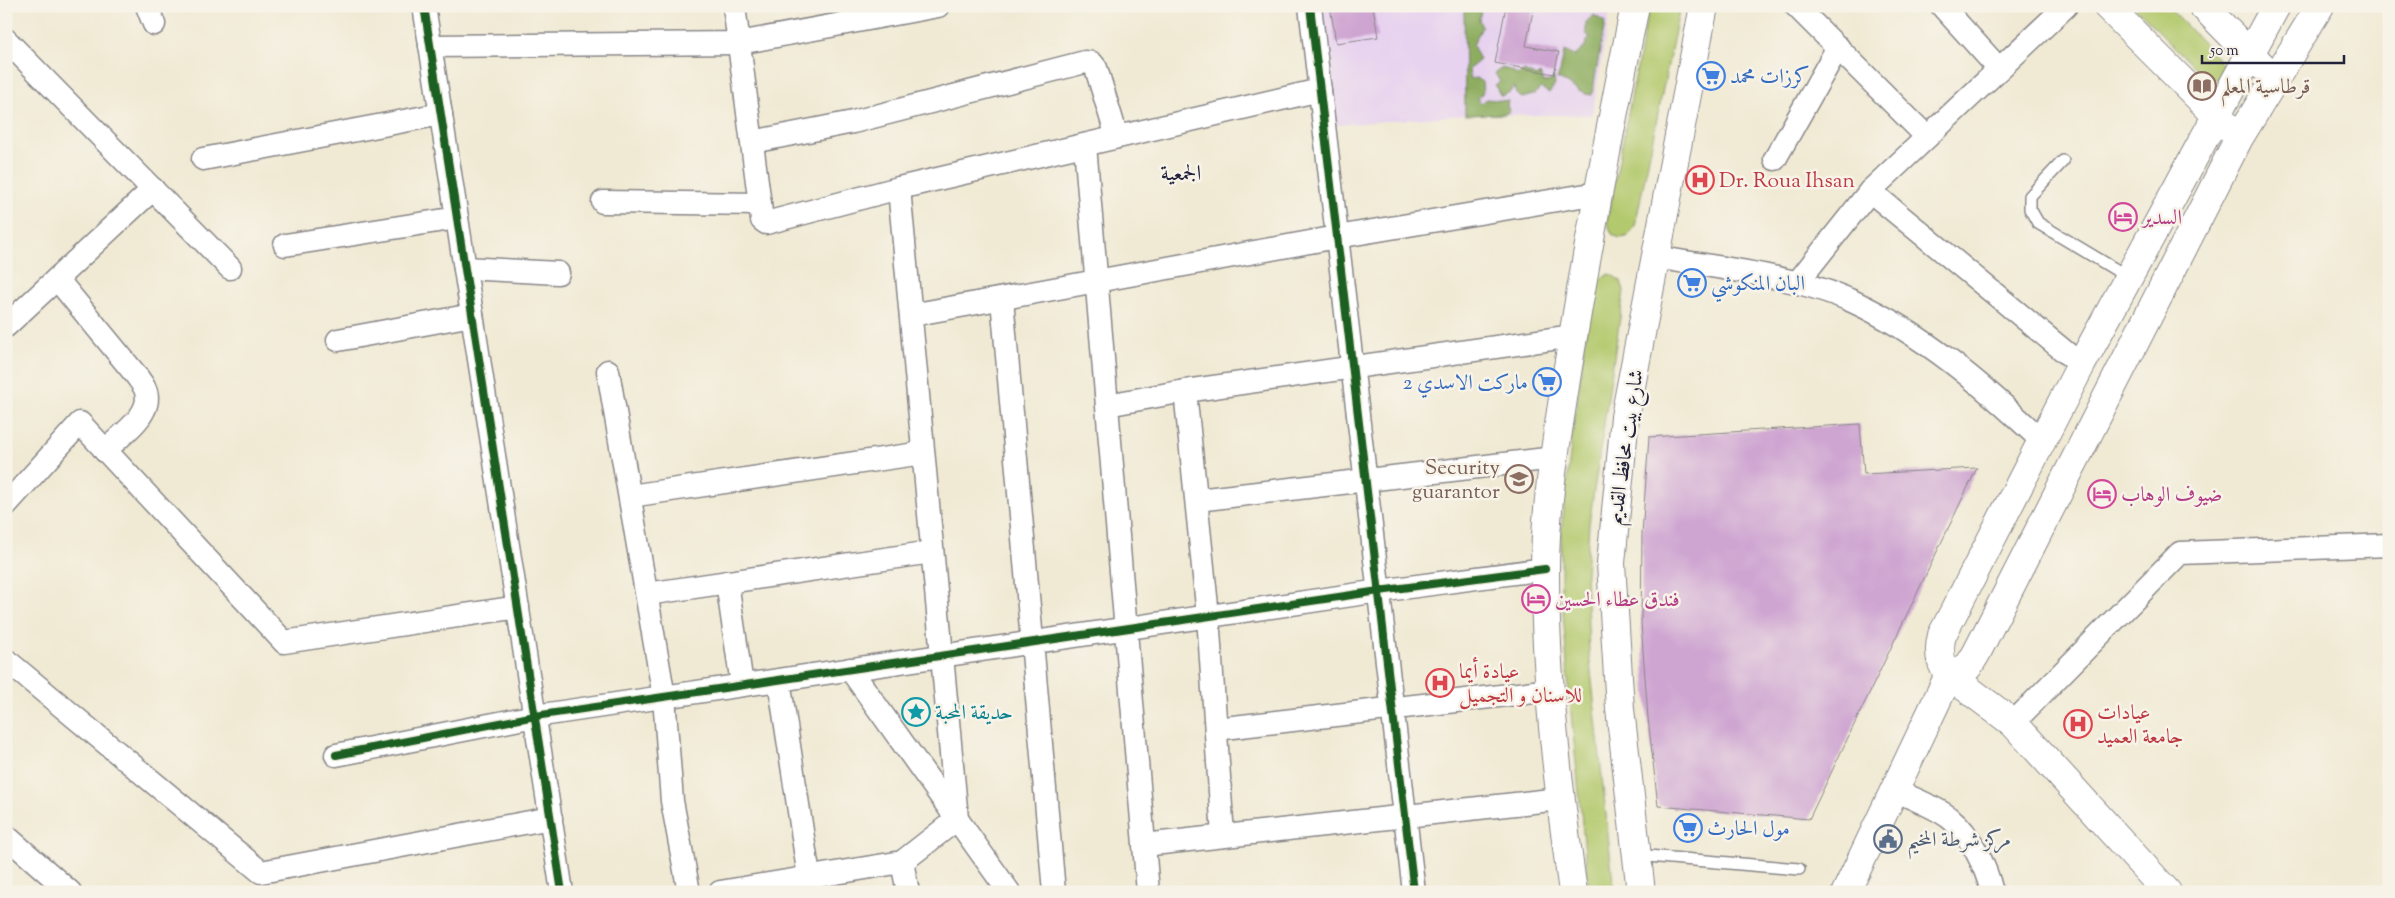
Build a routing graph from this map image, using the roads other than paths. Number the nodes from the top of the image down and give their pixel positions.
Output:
1 (424, 6) edge
2 (734, 6) edge
3 (938, 6) edge
4 (1310, 6) edge
5 (1635, 6) edge
6 (1704, 6) edge
7 (1796, 6) edge
8 (1942, 6) edge
9 (2066, 6) edge
10 (2107, 6) edge
11 (2203, 6) edge
12 (2276, 6) edge
13 (2320, 6) edge
14 (890, 11) edge
15 (6, 40) edge
16 (739, 43) junction
17 (430, 46) junction
18 (1838, 48) junction
19 (2250, 54) junction
20 (1999, 69) junction
21 (2276, 79) junction
22 (1320, 90) junction
23 (441, 114) junction
24 (2216, 115) junction
25 (1117, 137) junction
26 (1927, 137) junction
27 (2239, 138) junction
28 (752, 142) junction
29 (1085, 145) junction
30 (203, 159) dead end
31 (1775, 159) dead end
32 (2063, 161) dead end
33 (899, 188) junction
34 (153, 189) junction
35 (1870, 191) junction
36 (1598, 193) junction
37 (603, 202) dead end
38 (760, 204) junction
39 (457, 218) junction
40 (1337, 237) junction
41 (285, 245) dead end
42 (1656, 257) junction
43 (230, 268) dead end
44 (465, 268) junction
45 (558, 273) dead end
46 (2128, 277) junction
47 (57, 279) junction
48 (1097, 281) junction
49 (1797, 283) junction
50 (1002, 299) junction
51 (472, 315) junction
52 (911, 315) junction
53 (6, 326) edge
54 (1573, 336) junction
55 (338, 340) dead end
56 (2081, 365) junction
57 (1352, 366) junction
58 (608, 371) dead end
59 (1186, 391) junction
60 (1107, 405) junction
61 (2041, 440) junction
62 (105, 451) junction
63 (923, 453) junction
64 (1554, 458) junction
65 (1365, 479) junction
66 (630, 496) junction
67 (1197, 500) junction
68 (6, 505) edge
69 (2389, 545) edge
70 (932, 552) junction
71 (1545, 569) junction
72 (727, 582) junction
73 (1379, 591) junction
74 (647, 594) junction
75 (518, 607) junction
76 (1208, 616) junction
77 (1126, 628) junction
78 (1032, 642) junction
79 (942, 656) junction
80 (6, 660) edge
81 (850, 669) junction
82 (1949, 675) junction
83 (778, 680) junction
84 (742, 685) junction
85 (1551, 690) junction
86 (664, 697) junction
87 (1392, 707) junction
88 (535, 716) junction
89 (2013, 723) junction
90 (1216, 729) junction
91 (336, 755) dead end
92 (1895, 790) junction
93 (1560, 799) junction
94 (1405, 815) junction
95 (551, 818) junction
96 (957, 819) junction
97 (6, 836) edge
98 (1223, 836) junction
99 (1144, 845) junction
100 (1636, 855) junction
101 (902, 862) junction
102 (1799, 869) dead end
103 (809, 877) junction
104 (70, 892) edge
105 (562, 892) edge
106 (688, 892) edge
107 (720, 892) edge
108 (908, 892) edge
109 (1009, 892) edge
110 (1054, 892) edge
111 (1148, 892) edge
112 (1414, 892) edge
113 (1573, 892) edge
114 (1641, 892) edge
115 (1846, 892) edge
116 (1992, 892) edge
117 (2167, 892) edge

1 - 17 street
2 - 16 street
3 - 14 street
4 - 22 street
5 - 36 main road
6 - 42 main road, شارع بيت محافظ القديم
7 - 18 street
8 - 20 street
9 - 20 street
10 - 24 main road
11 - 19 main road
12 - 19 main road
13 - 21 main road
14 - 16 street
15 - 34 street
16 - 17 street
16 - 28 street
17 - 23 street
18 - 26 street
18 - 31 street
19 - 21 main road
19 - 24 main road
20 - 26 street
21 - 27 main road
22 - 25 street
22 - 40 street
23 - 30 street
23 - 39 street
24 - 27 main road
24 - 46 main road
25 - 28 street
25 - 29 street
26 - 35 street
27 - 82 main road
28 - 38 street
29 - 33 street
29 - 48 street
32 - 46 lane
33 - 38 street
33 - 52 street
34 - 43 street
34 - 47 street
35 - 49 street
35 - 56 street
36 - 40 street
36 - 54 main road
37 - 38 street
39 - 41 street
39 - 44 street
40 - 48 street
40 - 57 street
42 - 49 street
42 - 100 main road, شارع بيت محافظ القديم
44 - 45 street
44 - 51 street
46 - 56 main road
47 - 53 street
47 - 62 street
48 - 50 street
48 - 60 street
49 - 61 street
50 - 52 street
50 - 78 street
51 - 55 street
51 - 75 street
52 - 63 street
54 - 57 street
54 - 64 main road
56 - 61 main road
57 - 59 street
57 - 65 street
58 - 66 street
59 - 60 street
59 - 67 street
60 - 77 street
61 - 82 main road
62 - 68 street
62 - 75 street
63 - 66 street
63 - 70 street
64 - 65 street
64 - 71 main road
65 - 67 street
65 - 73 street
66 - 74 street
67 - 76 street
69 - 89 street
70 - 72 street
70 - 79 street
71 - 73 street
71 - 85 main road
72 - 74 street
72 - 84 street
73 - 76 street
73 - 87 street
74 - 86 street
75 - 88 street
76 - 77 street
76 - 90 street
77 - 78 street
77 - 99 street
78 - 79 street
78 - 110 street
79 - 81 street
79 - 96 street
80 - 95 street
81 - 83 street
81 - 96 street
82 - 89 main road
82 - 92 main road
83 - 84 street
83 - 103 street
84 - 86 street
85 - 87 street
85 - 93 main road
86 - 88 street
86 - 106 street
87 - 90 street
87 - 94 street
88 - 91 street
88 - 95 street
89 - 117 main road
90 - 98 street
92 - 115 main road
92 - 116 street
93 - 94 street
93 - 113 main road
94 - 98 street
94 - 112 street
95 - 105 street
96 - 101 street
96 - 109 street
97 - 104 street
98 - 99 street
99 - 111 street
100 - 102 lane
100 - 114 main road, شارع بيت محافظ القديم
101 - 103 street
101 - 108 street
103 - 107 street

